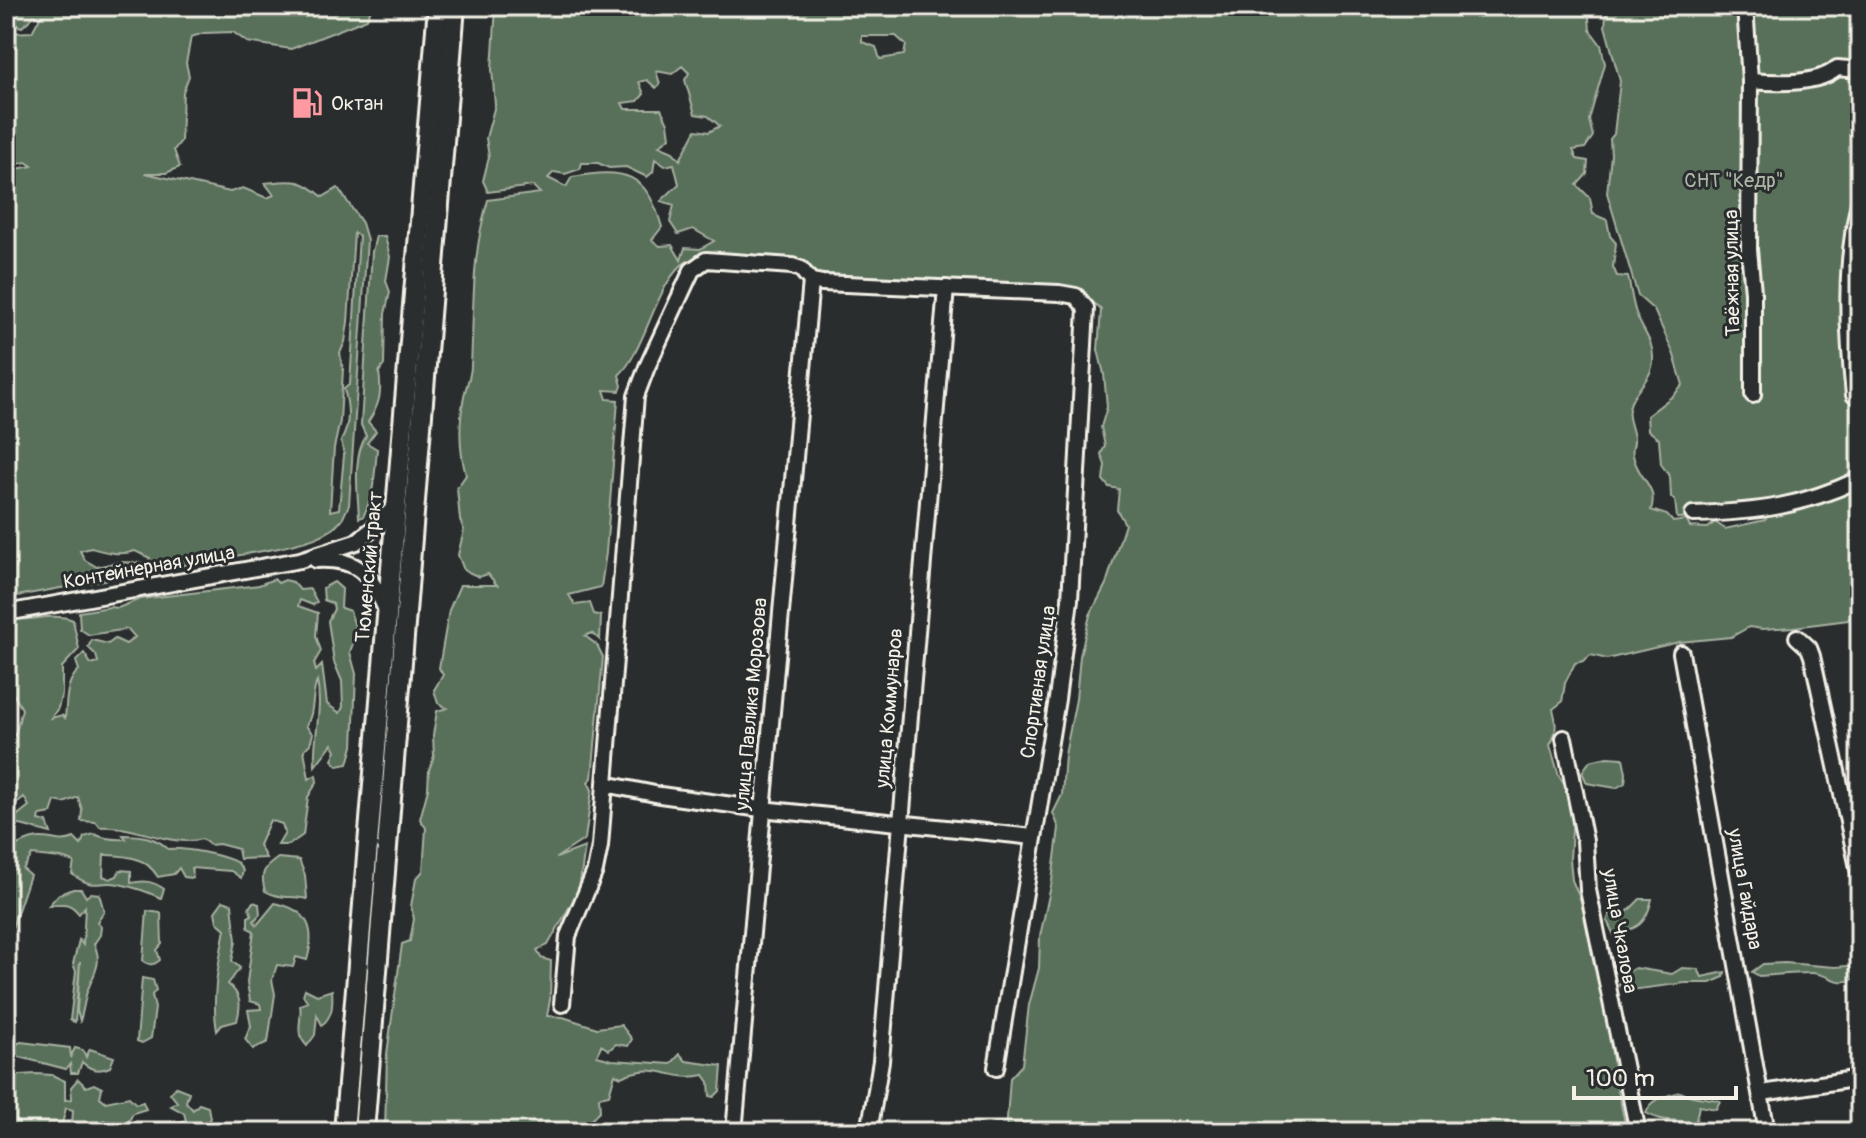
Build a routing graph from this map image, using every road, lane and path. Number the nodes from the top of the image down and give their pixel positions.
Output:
1 (438, 6) edge
2 (455, 6) edge
3 (1745, 6) edge
4 (1860, 70) edge
5 (1750, 81) junction
6 (1860, 199) edge
7 (811, 281) junction
8 (946, 288) junction
9 (1753, 395) dead end
10 (1854, 395) dead end
11 (1860, 479) edge
12 (396, 505) junction
13 (1693, 514) dead end
14 (300, 560) junction
15 (6, 613) edge
16 (387, 613) junction
17 (1797, 637) dead end
18 (1681, 653) dead end
19 (1564, 738) dead end
20 (605, 784) junction
21 (761, 809) junction
22 (900, 822) junction
23 (1034, 837) junction
24 (1860, 877) edge
25 (562, 1004) dead end
26 (996, 1068) dead end
27 (1860, 1078) edge
28 (1762, 1093) junction
29 (344, 1132) edge
30 (364, 1132) edge
31 (734, 1132) edge
32 (869, 1132) edge
33 (1638, 1132) edge
34 (1767, 1132) edge

1 - 12 main road, Тюменский тракт
2 - 30 main road, Тюменский тракт
3 - 5 street, Таёжная улица
4 - 5 street
5 - 9 street, Таёжная улица
6 - 10 street
7 - 8 street
7 - 20 street
7 - 21 street, улица Павлика Морозова
8 - 22 street, улица Коммунаров
8 - 23 street, Спортивная улица
11 - 13 street
12 - 14 street, Контейнерная улица
12 - 16 main road, Тюменский тракт
14 - 15 street, Контейнерная улица
14 - 16 street, Контейнерная улица
16 - 29 main road, Тюменский тракт
17 - 24 street
18 - 28 street, улица Гайдара
19 - 33 street, улица Чкалова
20 - 21 street
20 - 25 street
21 - 22 street
21 - 31 street, улица Павлика Морозова
22 - 23 street
22 - 32 street, улица Коммунаров
23 - 26 street, Спортивная улица
27 - 28 street
28 - 34 street, улица Гайдара

